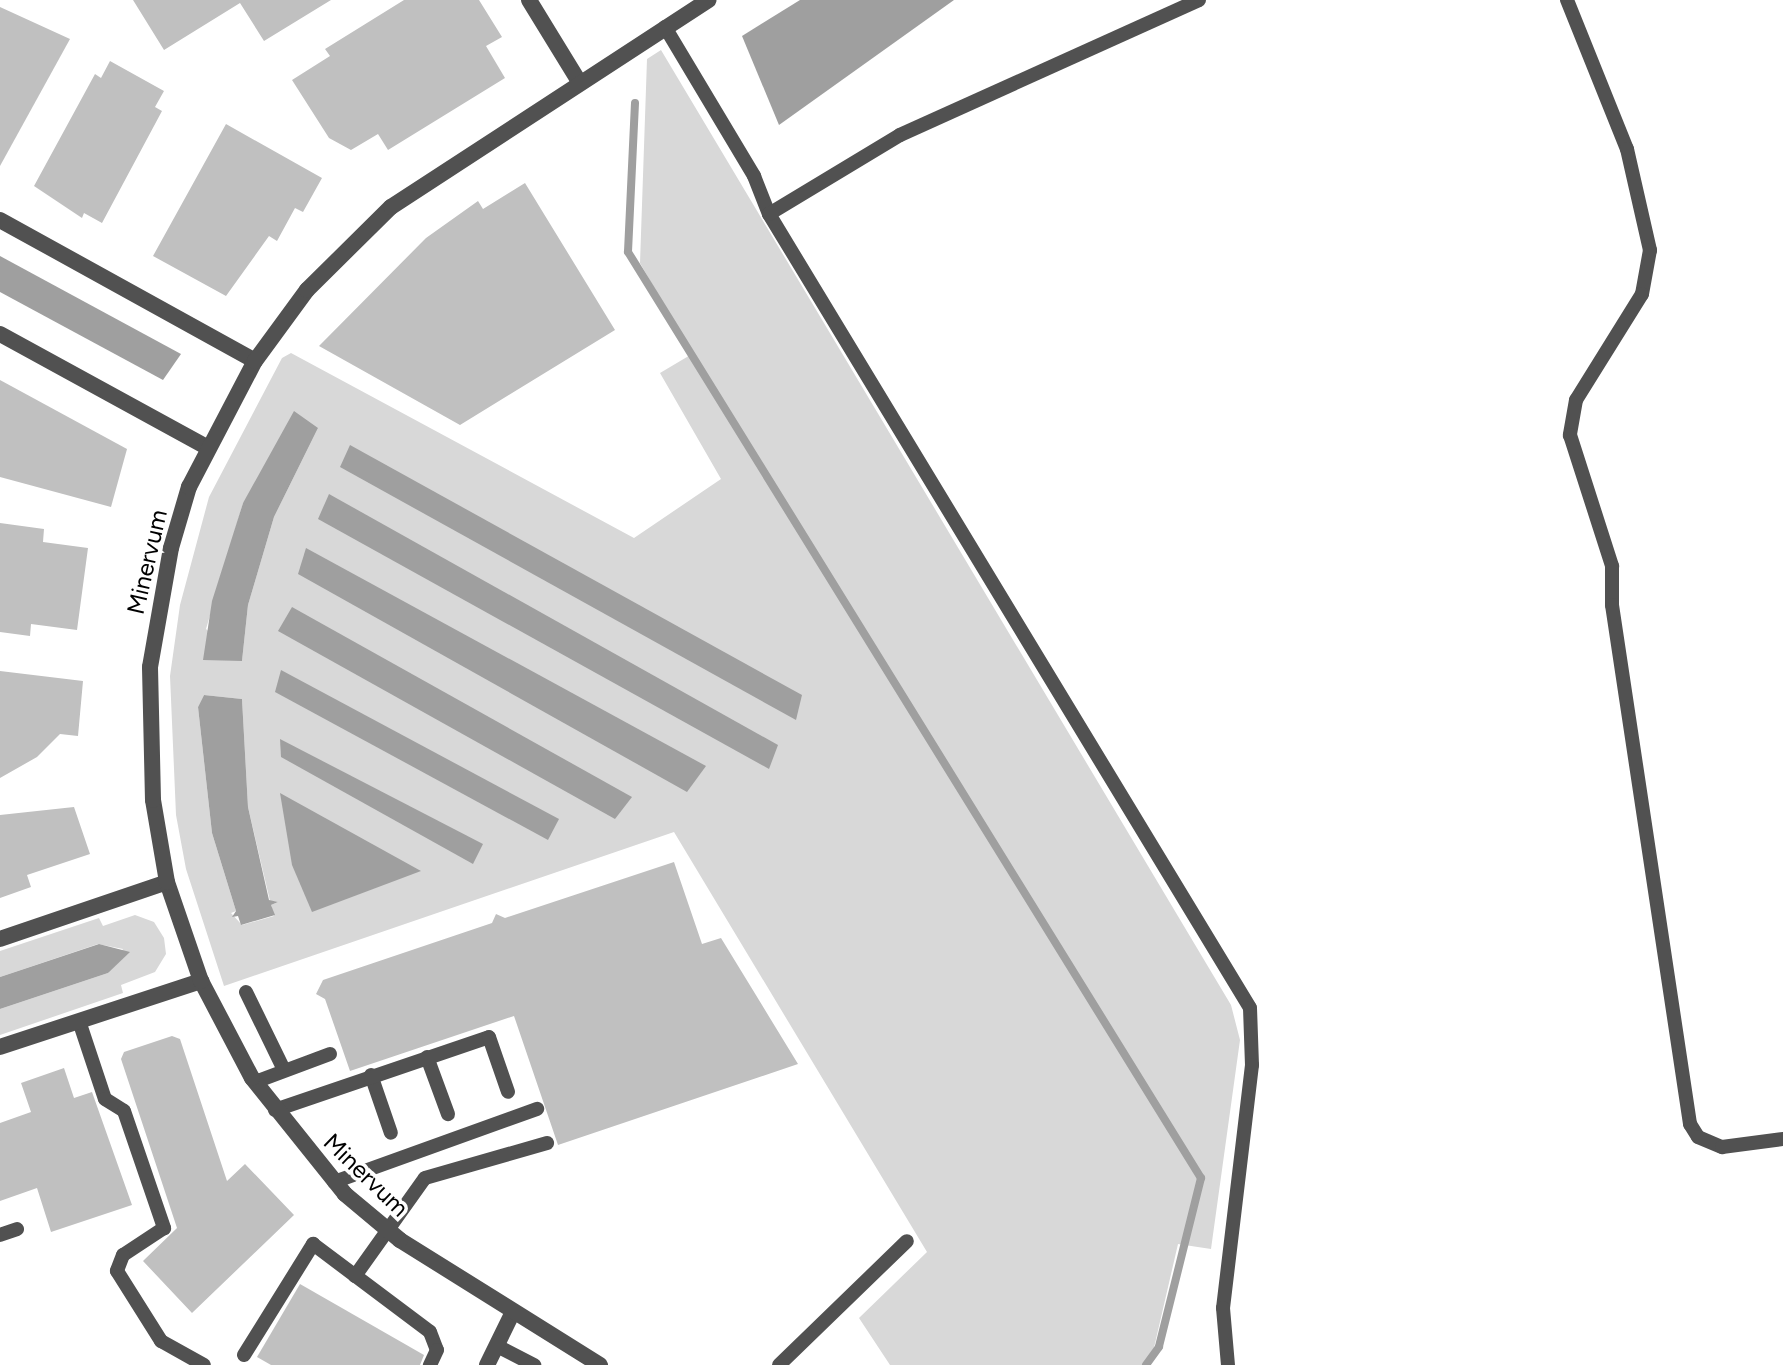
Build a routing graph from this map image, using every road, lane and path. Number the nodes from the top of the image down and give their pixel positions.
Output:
1 (529, 0) edge
2 (709, 0) edge
3 (1199, 0) edge
4 (1567, 0) edge
5 (665, 27) junction
6 (578, 80) junction
7 (769, 214) junction
8 (0, 220) edge
9 (0, 334) edge
10 (255, 361) junction
11 (206, 447) junction
12 (167, 882) junction
13 (0, 939) edge
14 (201, 981) junction
15 (246, 992) dead end
16 (79, 1021) junction
17 (0, 1047) edge
18 (330, 1054) dead end
19 (427, 1057) junction
20 (283, 1068) junction
21 (371, 1075) junction
22 (255, 1082) junction
23 (508, 1092) dead end
24 (537, 1109) dead end
25 (275, 1110) junction
26 (448, 1114) dead end
27 (391, 1133) dead end
28 (1783, 1139) edge
29 (547, 1143) dead end
30 (334, 1182) junction
31 (17, 1229) dead end
32 (386, 1229) junction
33 (0, 1235) edge
34 (907, 1241) dead end
35 (355, 1276) junction
36 (512, 1314) junction
37 (497, 1346) junction
38 (244, 1355) dead end
39 (204, 1365) edge
40 (430, 1365) edge
41 (487, 1365) edge
42 (534, 1365) edge
43 (600, 1365) edge
44 (779, 1365) edge
45 (1228, 1365) edge

1 - 6 street
2 - 5 street, Minervum
3 - 7 lane
4 - 28 lane
5 - 6 street, Minervum
5 - 7 lane
6 - 10 street, Minervum
7 - 45 lane
8 - 10 street
9 - 11 street
10 - 11 street, Minervum
11 - 12 street, Minervum
12 - 13 street
12 - 14 street, Minervum
14 - 16 street
14 - 22 street, Minervum
15 - 20 lane
16 - 17 street
16 - 39 lane
18 - 20 lane
19 - 21 lane
19 - 23 lane
19 - 26 lane
20 - 22 lane
21 - 25 lane
21 - 27 lane
22 - 25 street, Minervum
24 - 30 lane
25 - 30 street, Minervum
29 - 32 lane
30 - 32 street, Minervum
31 - 33 lane
32 - 35 lane
32 - 36 street, Minervum
34 - 44 lane
35 - 38 lane
35 - 40 lane
36 - 37 street
36 - 43 street, Minervum
37 - 41 street
37 - 42 lane

